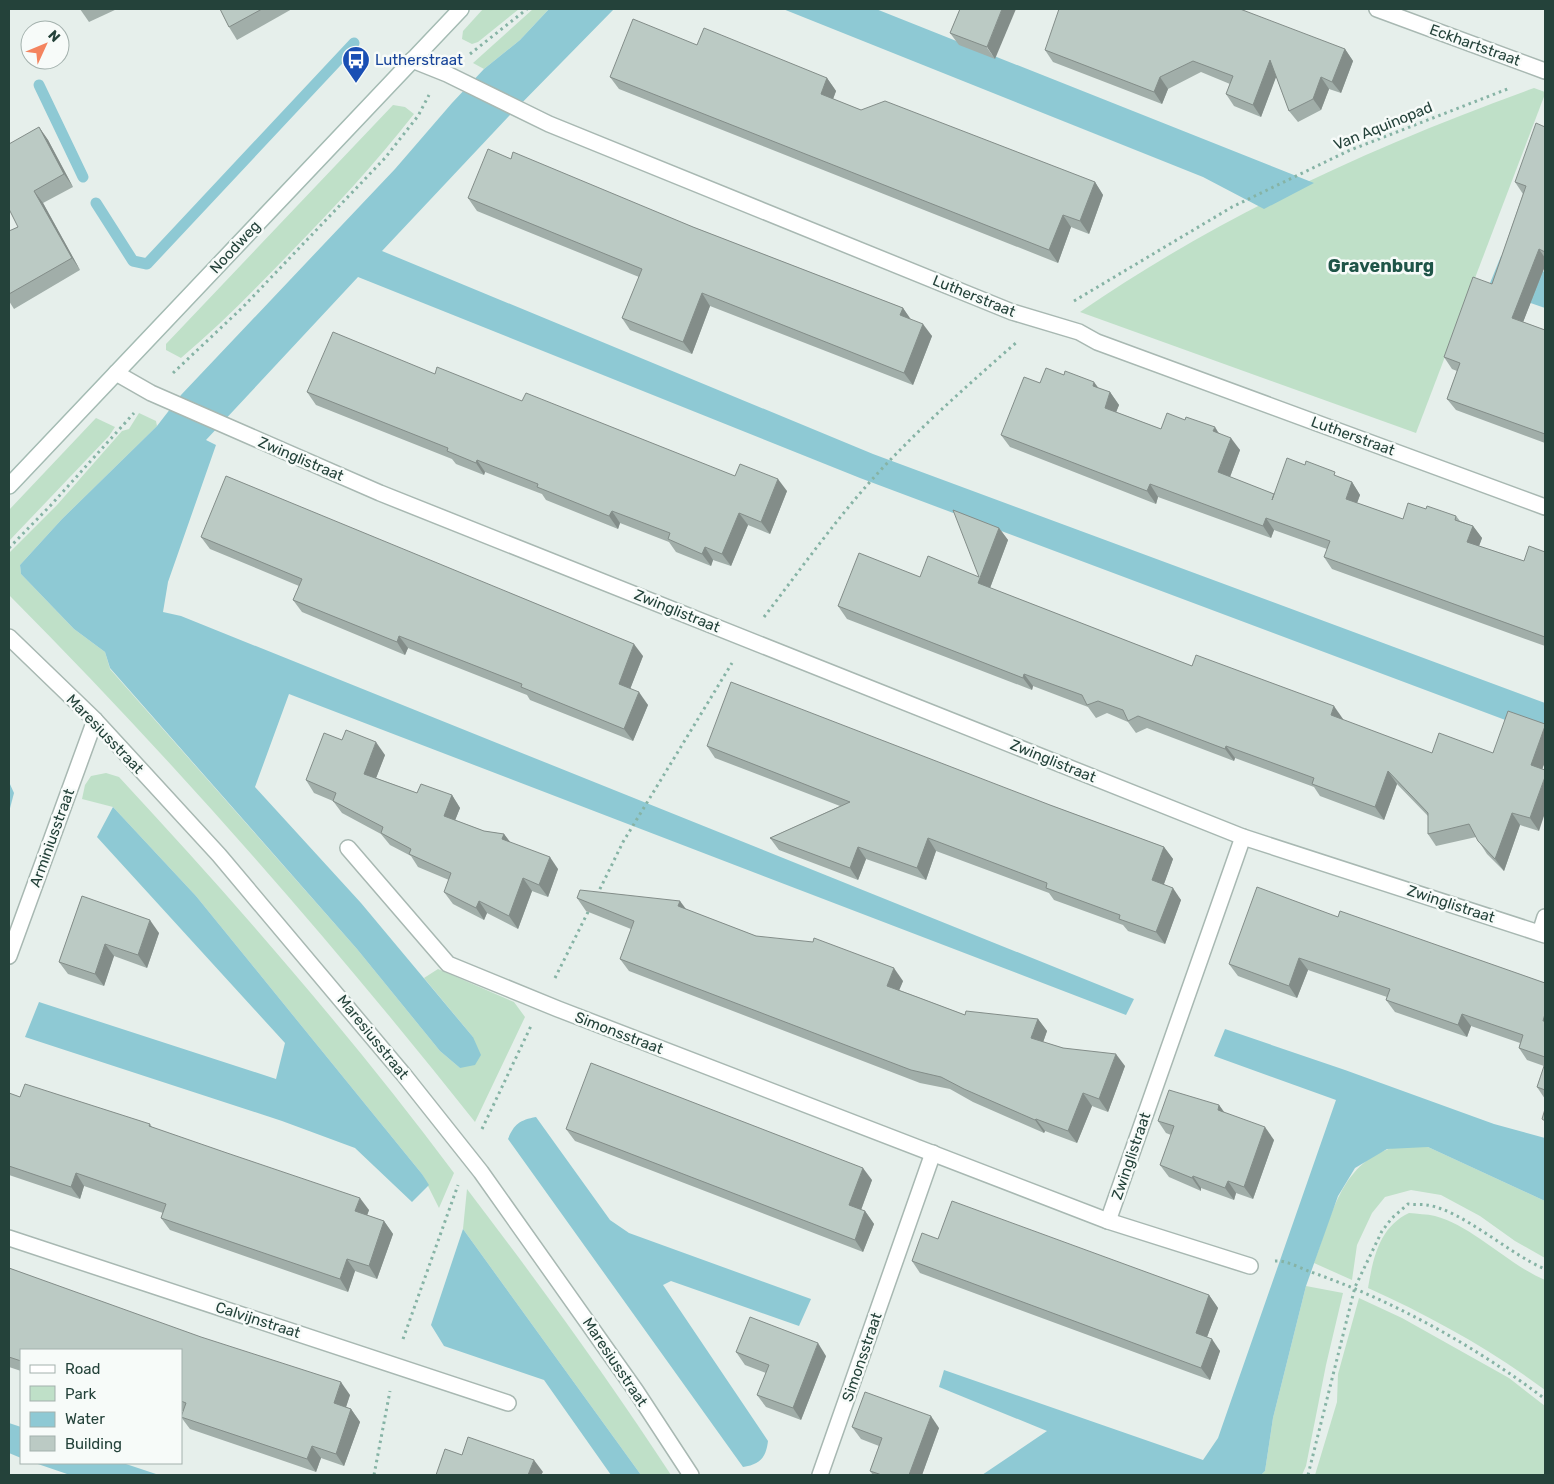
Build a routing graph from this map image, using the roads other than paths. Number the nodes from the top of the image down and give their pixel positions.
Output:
1 (461, 9) edge
2 (1377, 9) edge
3 (412, 60) junction
4 (1545, 71) edge
5 (116, 373) junction
6 (9, 486) edge
7 (1545, 507) edge
8 (9, 637) edge
9 (95, 720) junction
10 (1243, 837) junction
11 (348, 848) dead end
12 (1545, 917) edge
13 (1542, 934) edge
14 (9, 956) edge
15 (933, 1153) junction
16 (1108, 1221) junction
17 (9, 1238) edge
18 (1250, 1266) road end
19 (508, 1403) dead end
20 (691, 1475) edge
21 (820, 1475) edge

1 - 3 street, Noodweg
2 - 4 street, Eckhartstraat
3 - 5 street, Noodweg
3 - 7 street, Lutherstraat
5 - 6 street, Noodweg
5 - 10 street, Zwinglistraat
8 - 9 street, Maresiusstraat
9 - 14 street, Arminiusstraat
9 - 20 street, Maresiusstraat
10 - 13 street, Zwinglistraat
10 - 16 street, Zwinglistraat
11 - 15 street, Simonsstraat
12 - 13 street
15 - 16 street, Simonsstraat
15 - 21 street, Simonsstraat
16 - 18 street, Simonsstraat
17 - 19 street, Calvijnstraat

